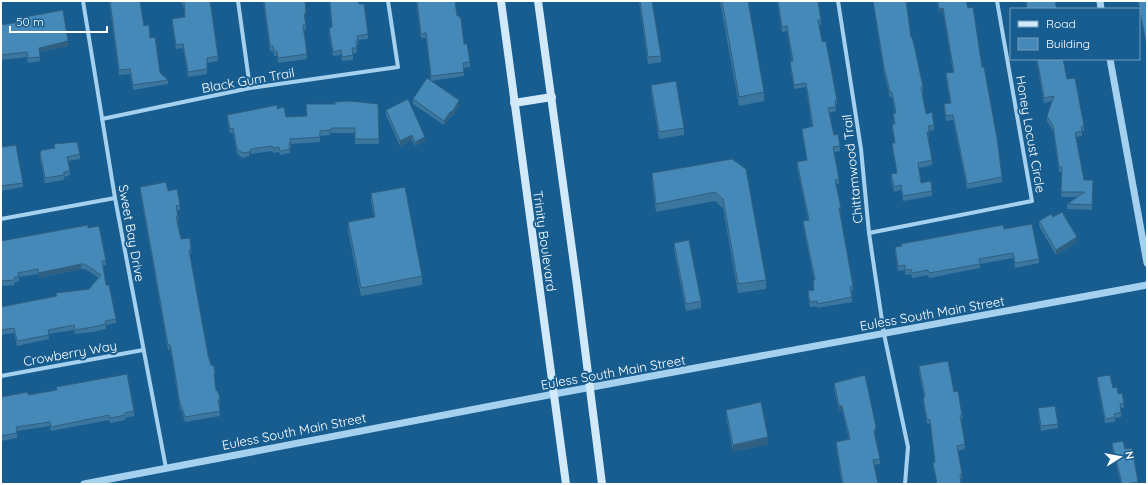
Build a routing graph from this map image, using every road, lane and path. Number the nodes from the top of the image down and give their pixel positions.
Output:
1 (83, 1) edge
2 (238, 1) edge
3 (388, 1) edge
4 (501, 1) edge
5 (538, 1) edge
6 (838, 1) edge
7 (997, 1) edge
8 (1110, 60) edge
9 (250, 88) junction
10 (552, 97) junction
11 (514, 103) junction
12 (102, 118) junction
13 (115, 198) junction
14 (1, 220) edge
15 (869, 233) junction
16 (1147, 263) edge
17 (1147, 285) edge
18 (884, 334) junction
19 (142, 350) junction
20 (1, 376) edge
21 (590, 388) junction
22 (554, 394) junction
23 (166, 468) junction
24 (84, 484) edge
25 (566, 484) edge
26 (602, 484) edge
27 (905, 484) edge

1 - 12 street, Sweet Bay Drive
2 - 9 street
3 - 9 street, Black Gum Trail
4 - 11 main road, Trinity Boulevard
5 - 10 main road, Trinity Boulevard
6 - 15 street, Chittamwood Trail
7 - 15 street, Honey Locust Circle
8 - 16 street
9 - 12 street, Black Gum Trail
10 - 11 main road
10 - 21 main road, Trinity Boulevard
11 - 22 main road, Trinity Boulevard
12 - 13 street, Sweet Bay Drive
13 - 14 street
13 - 19 street, Sweet Bay Drive
15 - 18 street, Chittamwood Trail
17 - 18 street, Euless South Main Street
18 - 21 street, Euless South Main Street
18 - 27 street, Chittamwood Trail
19 - 20 street, Crowberry Way
19 - 23 street, Sweet Bay Drive
21 - 22 street, Euless South Main Street
21 - 26 main road, Trinity Boulevard
22 - 23 street, Euless South Main Street
22 - 25 main road, Trinity Boulevard
23 - 24 street, Euless South Main Street

